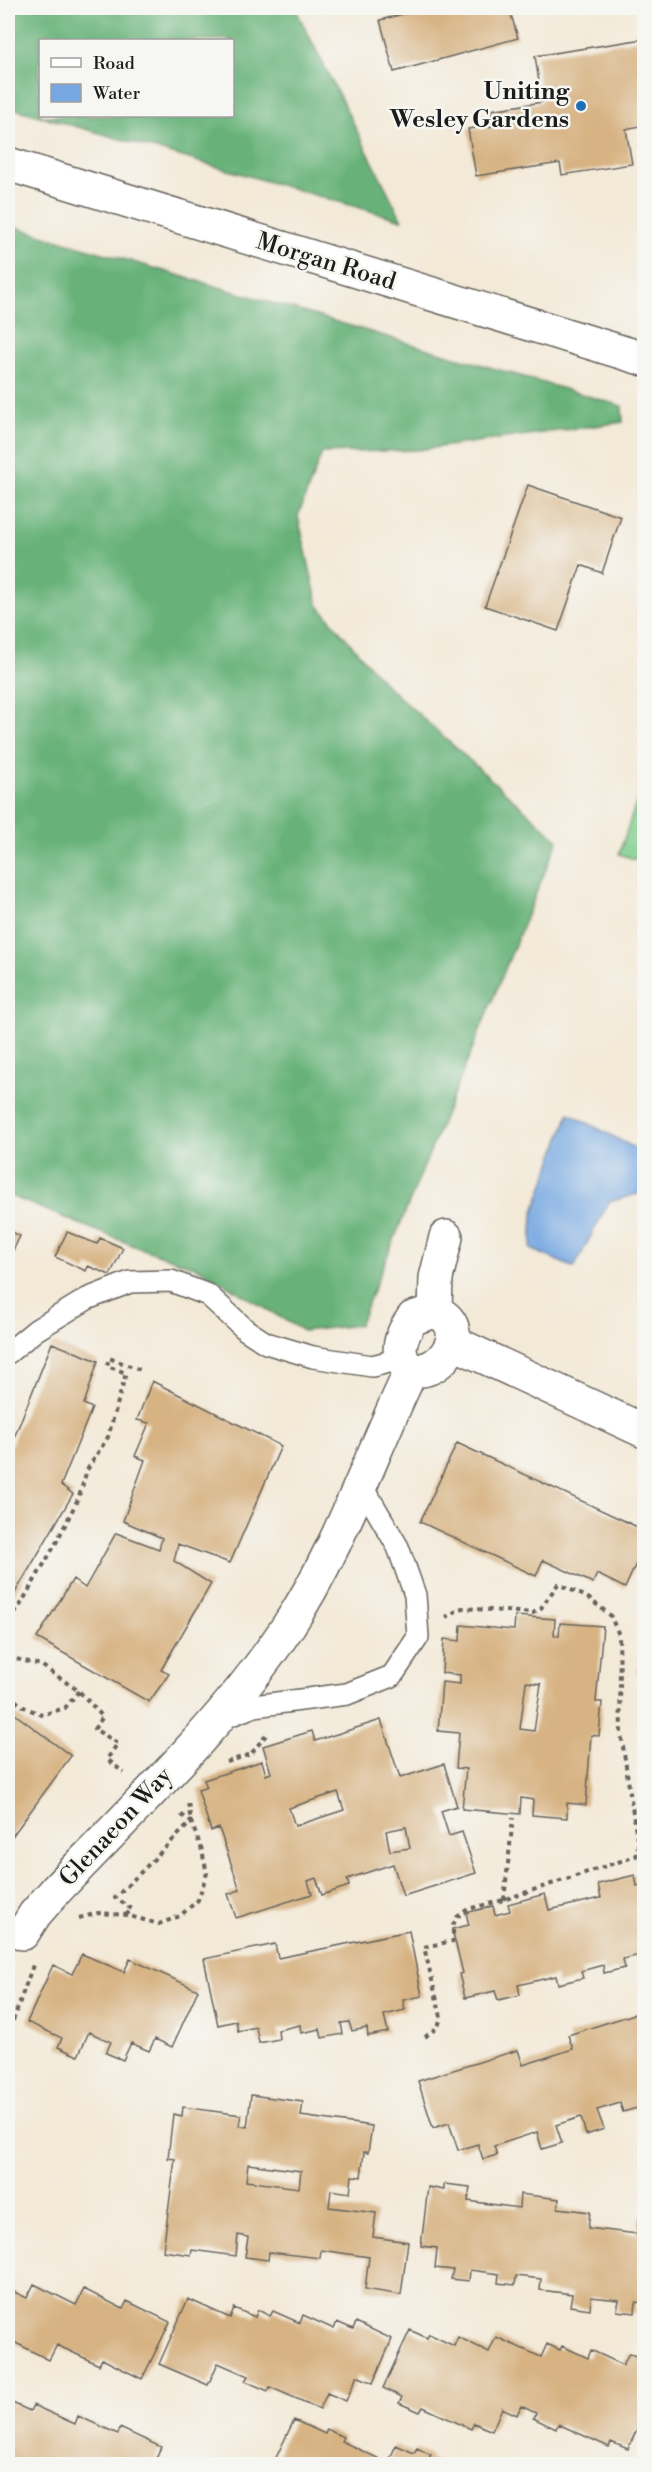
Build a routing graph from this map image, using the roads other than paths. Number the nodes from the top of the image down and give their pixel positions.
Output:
1 (8, 164) edge
2 (645, 359) edge
3 (446, 1237) dead end
4 (435, 1311) junction
5 (454, 1343) junction
6 (8, 1353) edge
7 (406, 1365) junction
8 (645, 1431) edge
9 (360, 1490) junction
10 (213, 1723) junction
11 (29, 1946) road end

1 - 2 street, Morgan Road
3 - 4 street
4 - 5 street
4 - 7 street
5 - 7 street
5 - 8 street
6 - 7 lane
7 - 9 street, Glenaeon Way
9 - 10 street, Glenaeon Way
9 - 10 lane, Glenaeon Way
10 - 11 street, Glenaeon Way

